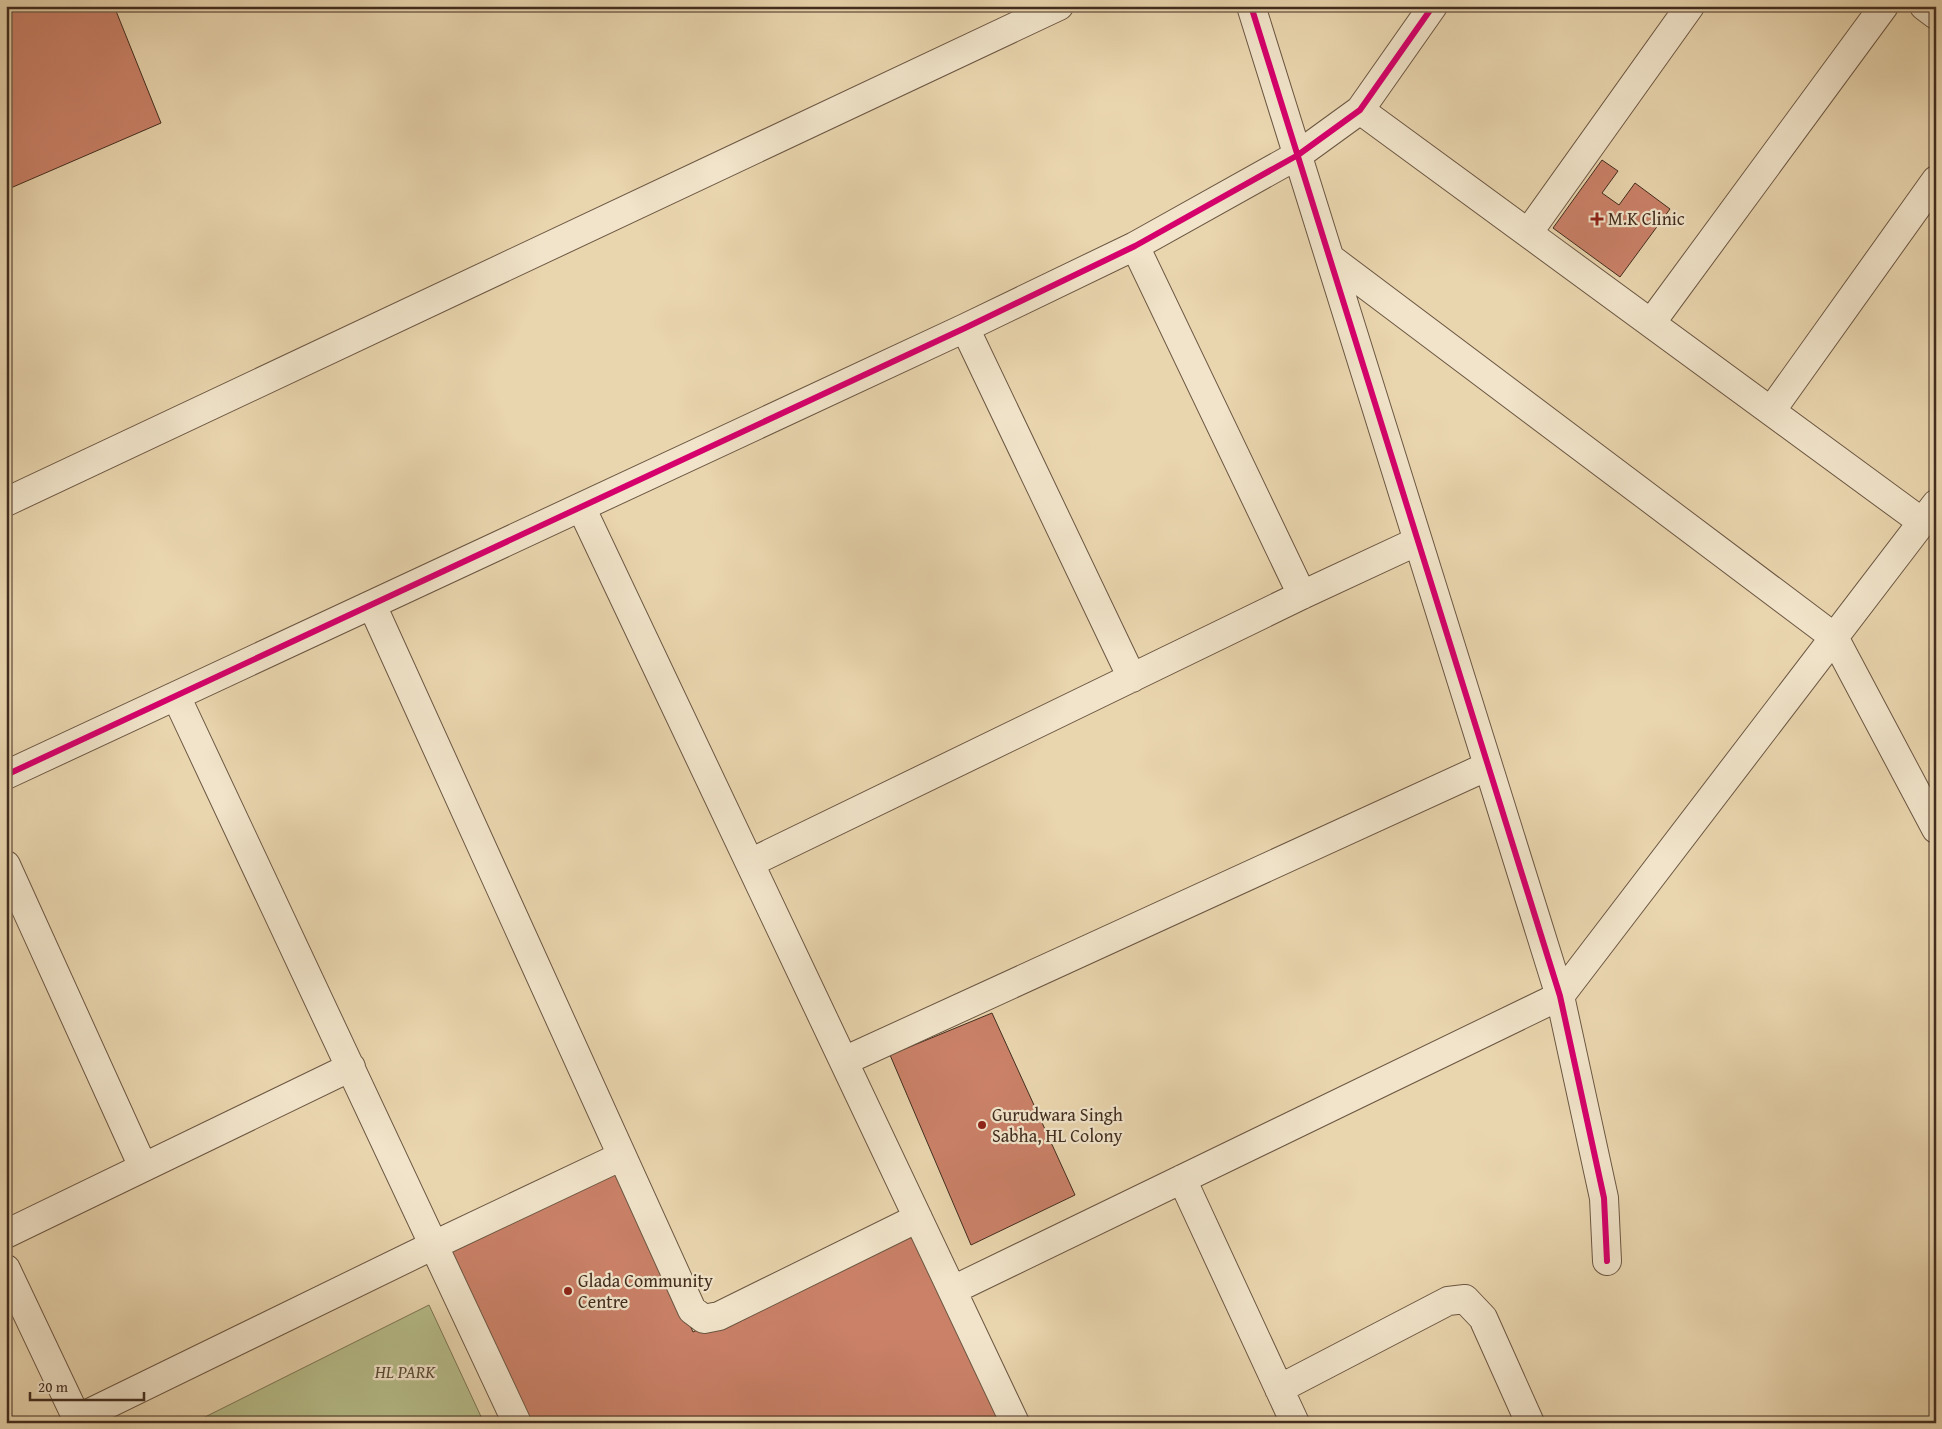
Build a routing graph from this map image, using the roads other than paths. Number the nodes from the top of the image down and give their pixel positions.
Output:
1 (1059, 6) edge
2 (1251, 6) edge
3 (1432, 6) edge
4 (1690, 6) edge
5 (1884, 6) edge
6 (1924, 6) edge
7 (1936, 14) edge
8 (1360, 110) junction
9 (1298, 155) junction
10 (1936, 180) edge
11 (1528, 233) junction
12 (1135, 246) junction
13 (1330, 258) junction
14 (1651, 323) junction
15 (965, 328) junction
16 (1771, 411) junction
17 (6, 502) edge
18 (582, 507) junction
19 (1929, 513) edge
20 (1418, 541) junction
21 (1302, 595) junction
22 (372, 605) junction
23 (1834, 637) junction
24 (1132, 678) junction
25 (176, 696) junction
26 (1488, 766) junction
27 (6, 776) edge
28 (1936, 828) edge
29 (750, 863) junction
30 (6, 865) edge
31 (1560, 996) junction
32 (844, 1061) junction
33 (351, 1067) junction
34 (622, 1156) junction
35 (144, 1167) junction
36 (1182, 1179) junction
37 (918, 1218) junction
38 (6, 1234) edge
39 (434, 1245) junction
40 (1608, 1260) dead end
41 (6, 1269) edge
42 (952, 1290) junction
43 (1279, 1389) junction
44 (78, 1421) edge
45 (517, 1423) edge
46 (1015, 1423) edge
47 (1295, 1423) edge
48 (1530, 1423) edge

1 - 17 street
2 - 9 street
3 - 8 street
4 - 11 street
5 - 14 street
6 - 7 street
8 - 9 street
8 - 11 street
9 - 12 street
9 - 13 street
10 - 16 street
11 - 14 street
12 - 15 street
12 - 21 street
13 - 20 street
13 - 23 street
14 - 16 street
15 - 18 street
15 - 24 street
16 - 19 street
18 - 22 street
18 - 29 street
19 - 23 street
20 - 21 street
20 - 26 street
21 - 24 street
22 - 25 street
22 - 34 street
23 - 28 street
23 - 31 street
24 - 29 street
25 - 27 street
25 - 33 street
26 - 31 street
26 - 32 street
29 - 32 street
30 - 35 street
31 - 36 street
31 - 40 street
32 - 37 street
33 - 35 street
33 - 39 street
34 - 37 street
34 - 39 street
35 - 38 street
36 - 42 street
36 - 43 street
37 - 42 street
39 - 44 street
39 - 45 street
41 - 44 street
42 - 46 street
43 - 47 street
43 - 48 street

